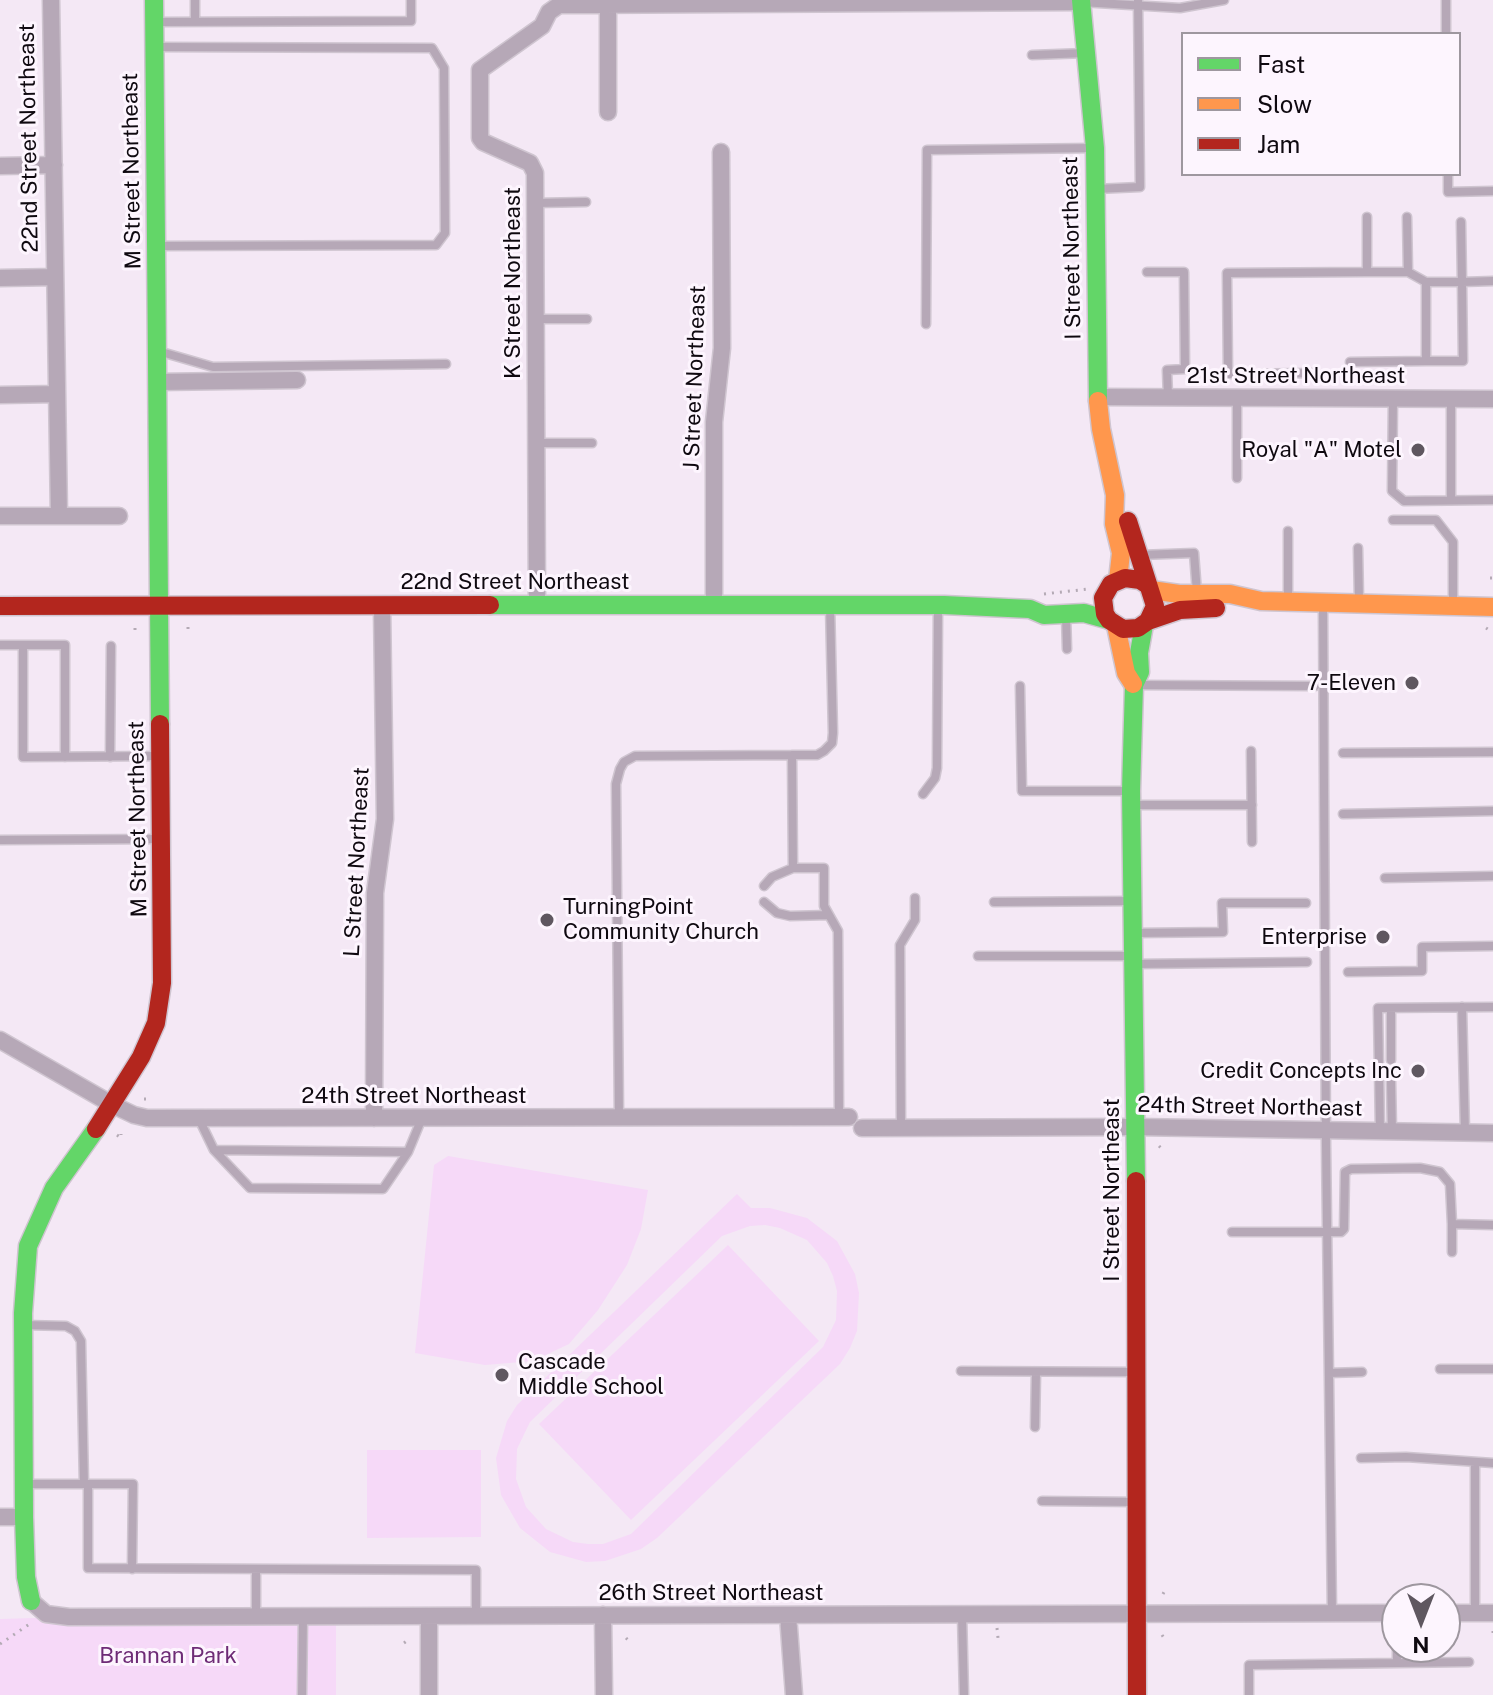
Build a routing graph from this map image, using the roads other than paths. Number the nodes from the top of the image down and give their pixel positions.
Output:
1 (51, 0) edge
2 (154, 0) edge
3 (195, 0) edge
4 (411, 0) edge
5 (1224, 0) edge
6 (1446, 0) edge
7 (778, 1) edge
8 (1081, 1) edge
9 (608, 2) edge
10 (1138, 3) edge
11 (154, 22) junction
12 (195, 22) junction
13 (1446, 32) edge
14 (155, 47) junction
15 (1087, 53) junction
16 (1032, 55) dead end
17 (608, 112) dead end
18 (1095, 148) junction
19 (721, 152) dead end
20 (54, 165) junction
21 (0, 166) edge
22 (1448, 176) edge
23 (1096, 189) junction
24 (1493, 191) edge
25 (586, 202) dead end
26 (535, 203) junction
27 (1367, 217) dead end
28 (1407, 217) dead end
29 (1461, 222) dead end
30 (156, 246) junction
31 (1147, 272) dead end
32 (1367, 272) junction
33 (1408, 272) junction
34 (55, 277) junction
35 (0, 278) edge
36 (1493, 281) edge
37 (1426, 282) junction
38 (1462, 282) junction
39 (535, 319) junction
40 (587, 319) dead end
41 (926, 324) dead end
42 (157, 350) junction
43 (1426, 361) junction
44 (1350, 362) dead end
45 (446, 364) dead end
46 (1316, 373) dead end
47 (297, 380) dead end
48 (158, 382) junction
49 (57, 394) junction
50 (0, 395) edge
51 (1098, 397) junction
52 (1168, 397) junction
53 (1237, 398) junction
54 (1393, 399) junction
55 (1451, 399) junction
56 (1493, 399) edge
57 (536, 443) junction
58 (592, 443) dead end
59 (1237, 478) dead end
60 (1115, 495) junction
61 (1451, 500) junction
62 (1493, 500) edge
63 (0, 516) edge
64 (59, 516) junction
65 (119, 516) dead end
66 (1393, 520) dead end
67 (1288, 531) dead end
68 (1358, 548) dead end
69 (1138, 555) junction
70 (1106, 585) junction
71 (1149, 587) junction
72 (1197, 594) junction
73 (1261, 601) junction
74 (1288, 601) junction
75 (1323, 602) junction
76 (160, 605) junction
77 (537, 605) junction
78 (714, 605) junction
79 (830, 605) junction
80 (938, 605) junction
81 (1360, 605) junction
82 (0, 606) edge
83 (1454, 606) junction
84 (382, 607) junction
85 (1493, 607) edge
86 (1030, 609) junction
87 (1066, 614) junction
88 (1112, 623) junction
89 (1146, 623) junction
90 (0, 645) edge
91 (23, 645) junction
92 (111, 646) dead end
93 (1067, 649) dead end
94 (1134, 685) junction
95 (1020, 686) dead end
96 (1315, 686) dead end
97 (1251, 751) dead end
98 (1493, 752) edge
99 (1343, 753) dead end
100 (792, 755) junction
101 (162, 756) junction
102 (65, 757) junction
103 (110, 757) junction
104 (923, 794) dead end
105 (1131, 798) junction
106 (1252, 805) junction
107 (1493, 811) edge
108 (1343, 814) dead end
109 (163, 839) junction
110 (0, 840) edge
111 (1252, 842) dead end
112 (793, 868) junction
113 (1493, 876) edge
114 (1385, 878) dead end
115 (764, 886) dead end
116 (915, 898) dead end
117 (1132, 901) junction
118 (764, 902) dead end
119 (994, 902) dead end
120 (1306, 903) dead end
121 (829, 915) junction
122 (1133, 933) junction
123 (1493, 946) edge
124 (978, 956) dead end
125 (1133, 960) junction
126 (1307, 962) dead end
127 (1348, 972) dead end
128 (1462, 1007) junction
129 (1493, 1007) edge
130 (1391, 1008) junction
131 (0, 1040) edge
132 (1391, 1060) dead end
133 (1391, 1081) dead end
134 (113, 1105) junction
135 (198, 1118) junction
136 (374, 1118) junction
137 (422, 1118) junction
138 (619, 1118) junction
139 (850, 1121) junction
140 (1136, 1127) junction
141 (901, 1128) junction
142 (1326, 1130) junction
143 (1386, 1131) junction
144 (1465, 1132) junction
145 (1493, 1133) edge
146 (214, 1150) junction
147 (408, 1152) junction
148 (1452, 1224) junction
149 (1493, 1225) edge
150 (1232, 1232) dead end
151 (1327, 1232) junction
152 (1452, 1252) dead end
153 (23, 1325) junction
154 (1440, 1369) dead end
155 (1493, 1369) edge
156 (961, 1371) dead end
157 (1036, 1372) junction
158 (1136, 1372) junction
159 (1362, 1372) dead end
160 (1329, 1373) junction
161 (1035, 1427) dead end
162 (1361, 1458) dead end
163 (1475, 1462) junction
164 (1493, 1463) edge
165 (24, 1484) junction
166 (86, 1484) junction
167 (1042, 1501) dead end
168 (1137, 1502) junction
169 (0, 1517) edge
170 (24, 1517) junction
171 (132, 1569) junction
172 (256, 1569) junction
173 (37, 1606) joint
174 (1137, 1613) junction
175 (1332, 1613) junction
176 (1381, 1613) edge
177 (1461, 1613) edge
178 (1475, 1613) junction
179 (1493, 1613) edge
180 (962, 1614) junction
181 (603, 1615) junction
182 (788, 1615) junction
183 (429, 1616) junction
184 (476, 1616) junction
185 (256, 1618) junction
186 (303, 1618) junction
187 (1461, 1662) edge
188 (1469, 1662) dead end
189 (1397, 1663) edge
190 (302, 1695) edge
191 (429, 1695) edge
192 (604, 1695) edge
193 (794, 1695) edge
194 (964, 1695) edge
195 (1137, 1695) edge
196 (1249, 1695) edge

1 - 20 street, 22nd Street Northeast
2 - 11 street, M Street Northeast
3 - 12 lane
4 - 12 lane
5 - 10 lane
6 - 13 lane
7 - 8 street
7 - 9 street
8 - 10 lane
8 - 15 street, I Street Northeast
9 - 17 street
9 - 26 street, K Street Northeast
10 - 23 lane
11 - 12 lane
11 - 14 street, M Street Northeast
14 - 30 street, M Street Northeast
14 - 30 lane
15 - 16 lane
15 - 18 street, I Street Northeast
18 - 23 street, I Street Northeast
18 - 41 lane
19 - 78 street, J Street Northeast
20 - 21 street
20 - 34 street, 22nd Street Northeast
22 - 24 lane
23 - 51 street, I Street Northeast
25 - 26 lane
26 - 39 street, K Street Northeast
27 - 32 lane
28 - 33 lane
29 - 38 lane
30 - 42 street, M Street Northeast
31 - 52 lane
32 - 33 lane
32 - 46 lane
33 - 37 lane
34 - 35 street
34 - 49 street, 22nd Street Northeast
36 - 38 lane
37 - 38 lane
37 - 43 lane
38 - 43 lane
39 - 40 lane
39 - 57 street, K Street Northeast
42 - 45 lane
42 - 48 street, M Street Northeast
43 - 44 lane
47 - 48 street
48 - 76 street, M Street Northeast
49 - 50 street
49 - 64 street, 22nd Street Northeast
51 - 52 street, 21st Street Northeast
51 - 60 street, I Street Northeast
52 - 53 street, 21st Street Northeast
53 - 54 street, 21st Street Northeast
53 - 59 lane
54 - 55 street, 21st Street Northeast
54 - 61 lane
55 - 56 street, 21st Street Northeast
55 - 61 lane
57 - 58 lane
57 - 77 street, K Street Northeast
60 - 69 street, I Street Northeast
60 - 70 street, I Street Northeast
61 - 62 lane
63 - 64 street
64 - 65 street
66 - 83 lane
67 - 74 lane
68 - 81 lane
69 - 71 street, I Street Northeast
69 - 72 lane
70 - 71 street
70 - 86 street, 22nd Street Northeast
70 - 88 street, I Street Northeast
71 - 72 street
71 - 89 street, I Street Northeast
72 - 73 street
73 - 74 street
73 - 89 street
74 - 75 street
75 - 81 street
75 - 142 lane
76 - 82 street, 22nd Street Northeast
76 - 84 street, 22nd Street Northeast
76 - 101 street, M Street Northeast
77 - 78 street, 22nd Street Northeast
77 - 84 street, 22nd Street Northeast
78 - 79 street, 22nd Street Northeast
79 - 80 street, 22nd Street Northeast
79 - 100 lane
80 - 86 street, 22nd Street Northeast
80 - 104 lane
81 - 83 street
83 - 85 street
84 - 136 street, L Street Northeast
86 - 87 street, 22nd Street Northeast
87 - 88 street, 22nd Street Northeast
87 - 93 lane
88 - 89 street
88 - 94 street, I Street Northeast
89 - 94 street, I Street Northeast
90 - 91 lane
91 - 102 lane
91 - 102 lane
92 - 103 lane
94 - 96 lane
94 - 105 street, I Street Northeast
95 - 105 lane
97 - 106 lane
98 - 99 lane
100 - 112 lane
100 - 138 lane
101 - 103 lane
101 - 109 street, M Street Northeast
102 - 103 lane
105 - 106 lane
105 - 117 street, I Street Northeast
106 - 111 lane
107 - 108 lane
109 - 110 lane
109 - 134 street, M Street Northeast
112 - 115 lane
112 - 121 lane
113 - 114 lane
116 - 141 lane
117 - 119 lane
117 - 122 street, I Street Northeast
118 - 121 lane
120 - 122 lane
121 - 139 lane
122 - 125 street, I Street Northeast
123 - 127 lane
124 - 125 lane
125 - 126 lane
125 - 140 street, I Street Northeast
128 - 129 lane
128 - 130 lane
128 - 144 lane
130 - 132 lane
130 - 143 lane
131 - 134 street, 24th Street Northeast
133 - 143 lane
134 - 135 street, 24th Street Northeast
134 - 153 street, M Street Northeast
135 - 136 street, 24th Street Northeast
135 - 146 lane
136 - 137 street, 24th Street Northeast
137 - 138 street, 24th Street Northeast
137 - 147 lane
138 - 139 street, 24th Street Northeast
139 - 141 street, 24th Street Northeast
140 - 141 street, 24th Street Northeast
140 - 142 street, 24th Street Northeast
140 - 158 street, I Street Northeast
142 - 143 street, 24th Street Northeast
142 - 151 lane
143 - 144 street, 24th Street Northeast
144 - 145 street, 24th Street Northeast
146 - 147 lane
146 - 147 lane
148 - 149 lane
148 - 151 lane
148 - 152 lane
150 - 151 lane
151 - 160 lane
153 - 165 street, M Street Northeast
153 - 166 lane
154 - 155 lane
156 - 157 lane
157 - 158 lane
157 - 161 lane
158 - 168 street, I Street Northeast
159 - 160 lane
160 - 175 lane
162 - 163 lane
163 - 164 lane
163 - 178 lane
165 - 166 lane
165 - 170 street, M Street Northeast
166 - 171 lane
166 - 171 lane
167 - 168 lane
168 - 174 street, I Street Northeast
169 - 170 street
170 - 173 street, M Street Northeast
171 - 172 lane
172 - 184 lane
172 - 185 lane
173 - 185 street, 26th Street Northeast
174 - 175 street, 26th Street Northeast
174 - 180 street, 26th Street Northeast
174 - 195 street, I Street Northeast
175 - 176 street, 26th Street Northeast
177 - 178 street
178 - 179 street
180 - 182 street, 26th Street Northeast
180 - 194 lane
181 - 182 street, 26th Street Northeast
181 - 184 street, 26th Street Northeast
181 - 192 street
182 - 193 street
183 - 184 street, 26th Street Northeast
183 - 186 street, 26th Street Northeast
183 - 191 street
185 - 186 street, 26th Street Northeast
186 - 190 lane
187 - 188 lane
189 - 196 lane

